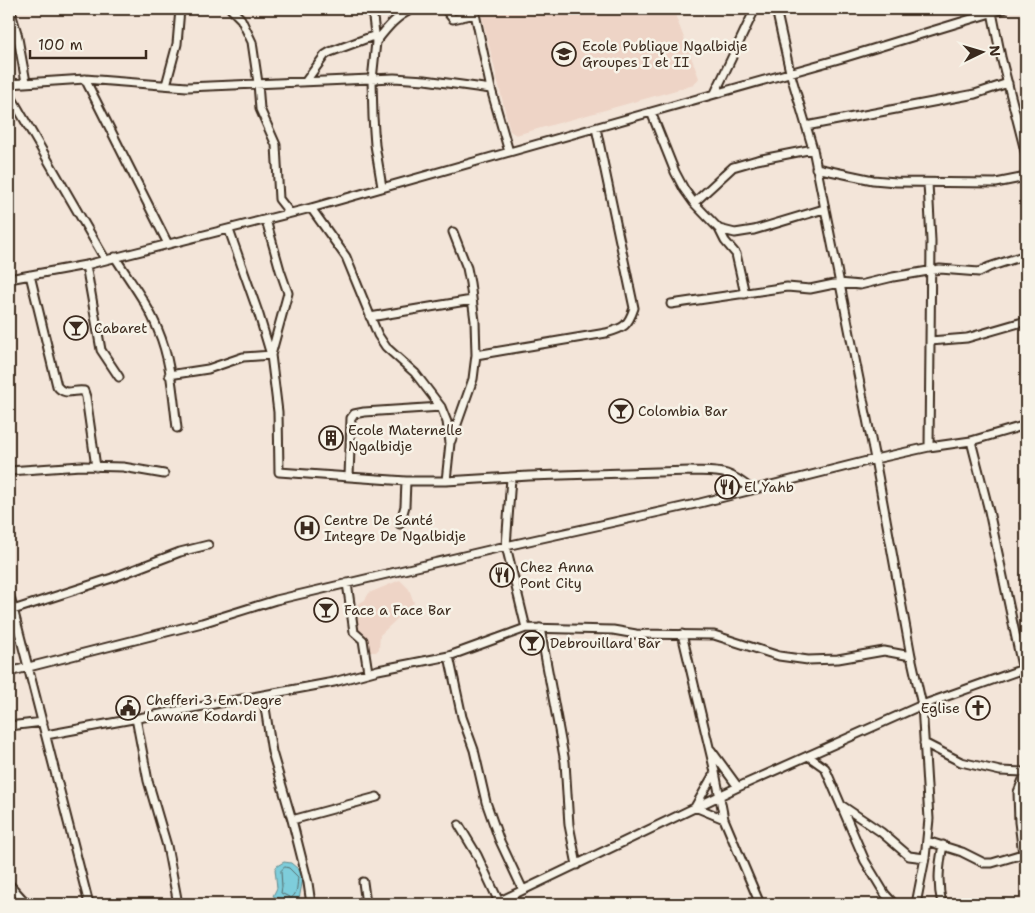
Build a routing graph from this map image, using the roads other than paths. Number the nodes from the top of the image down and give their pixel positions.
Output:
1 (10, 9) edge
2 (180, 9) edge
3 (231, 9) edge
4 (372, 9) edge
5 (413, 9) edge
6 (445, 9) edge
7 (755, 9) edge
8 (776, 9) edge
9 (1004, 9) edge
10 (989, 10) edge
11 (474, 12) edge
12 (376, 39) junction
13 (790, 72) junction
14 (85, 79) junction
15 (372, 80) junction
16 (306, 81) junction
17 (26, 82) junction
18 (258, 83) junction
19 (1008, 83) junction
20 (9, 84) edge
21 (166, 85) junction
22 (492, 89) junction
23 (9, 93) edge
24 (715, 93) junction
25 (651, 112) junction
26 (806, 126) junction
27 (596, 128) junction
28 (812, 149) junction
29 (509, 152) junction
30 (1026, 154) edge
31 (816, 168) junction
32 (1026, 177) edge
33 (928, 183) junction
34 (382, 187) junction
35 (694, 203) junction
36 (311, 208) junction
37 (824, 209) junction
38 (290, 213) junction
39 (266, 220) junction
40 (229, 230) junction
41 (719, 230) junction
42 (453, 232) dead end
43 (735, 233) junction
44 (725, 241) junction
45 (168, 244) junction
46 (1026, 255) edge
47 (115, 257) junction
48 (105, 259) junction
49 (86, 265) junction
50 (931, 270) junction
51 (30, 275) junction
52 (9, 279) edge
53 (840, 284) junction
54 (745, 294) junction
55 (472, 300) junction
56 (671, 304) dead end
57 (370, 318) junction
58 (1026, 321) edge
59 (930, 340) junction
60 (271, 355) junction
61 (476, 355) junction
62 (169, 375) junction
63 (119, 377) dead end
64 (441, 407) junction
65 (1026, 426) edge
66 (178, 428) dead end
67 (971, 441) junction
68 (450, 443) junction
69 (929, 447) junction
70 (875, 459) junction
71 (96, 467) junction
72 (9, 472) edge
73 (164, 474) dead end
74 (349, 477) junction
75 (511, 478) junction
76 (406, 480) junction
77 (446, 482) junction
78 (752, 490) junction
79 (400, 524) dead end
80 (208, 545) dead end
81 (506, 546) junction
82 (347, 583) junction
83 (9, 593) edge
84 (13, 610) junction
85 (526, 628) junction
86 (540, 628) junction
87 (682, 634) junction
88 (448, 656) junction
89 (911, 656) junction
90 (28, 668) junction
91 (1024, 669) edge
92 (9, 672) edge
93 (368, 672) junction
94 (1026, 685) edge
95 (262, 695) junction
96 (922, 705) junction
97 (136, 718) junction
98 (43, 722) junction
99 (9, 726) edge
100 (46, 735) junction
101 (924, 743) junction
102 (709, 748) junction
103 (808, 756) junction
104 (715, 772) junction
105 (1026, 772) edge
106 (738, 786) junction
107 (377, 796) dead end
108 (720, 796) junction
109 (840, 805) junction
110 (695, 807) junction
111 (724, 819) junction
112 (292, 820) junction
113 (459, 825) dead end
114 (927, 841) junction
115 (943, 845) junction
116 (575, 852) junction
117 (1025, 854) edge
118 (926, 858) junction
119 (588, 860) junction
120 (577, 865) junction
121 (362, 882) dead end
122 (9, 884) edge
123 (523, 890) junction
124 (496, 903) edge
125 (27, 904) edge
126 (89, 904) edge
127 (178, 904) edge
128 (311, 904) edge
129 (366, 904) edge
130 (760, 904) edge
131 (894, 904) edge
132 (916, 904) edge
133 (942, 904) edge

1 - 17 street
2 - 21 street
3 - 18 street
4 - 12 street
5 - 12 street
6 - 11 street
7 - 24 street
8 - 13 street
9 - 10 street
10 - 13 street
10 - 19 street
11 - 22 street
12 - 15 street
12 - 16 street
13 - 24 street
13 - 26 street
14 - 17 street
14 - 21 street
14 - 45 street
15 - 16 street
15 - 22 street
15 - 34 street
16 - 18 street
17 - 20 street
18 - 21 street
18 - 38 street
19 - 26 street
19 - 30 street
22 - 29 street
23 - 48 street
24 - 25 street
25 - 27 street
25 - 35 street
26 - 28 street
27 - 29 street
27 - 61 street
28 - 31 street
28 - 35 street
29 - 34 street
31 - 33 street
31 - 37 street
32 - 33 street
33 - 50 street
34 - 36 street
35 - 41 street
36 - 38 street
36 - 57 street
37 - 43 street
37 - 53 street
38 - 39 street
39 - 40 street
39 - 60 street
40 - 45 street
40 - 60 street
41 - 43 street
41 - 44 street
42 - 55 street
43 - 44 street
44 - 54 street
45 - 47 street
46 - 50 street
47 - 48 street
47 - 62 street
48 - 49 street
49 - 51 street
49 - 63 street
50 - 53 street
50 - 59 street
51 - 52 street
51 - 71 street
53 - 54 street
53 - 70 street
54 - 56 street
55 - 57 street
55 - 61 street
57 - 64 street
58 - 59 street
59 - 69 street
60 - 62 street
60 - 74 street
61 - 68 street
62 - 66 street
64 - 68 street
64 - 74 street
65 - 67 street
67 - 69 street
67 - 91 street
68 - 77 street
69 - 70 street
70 - 78 street
70 - 89 street
71 - 72 street
71 - 73 street
74 - 76 street
75 - 77 street
75 - 78 street
75 - 81 street
76 - 77 street
76 - 79 street
78 - 81 street
80 - 84 street
81 - 82 street
81 - 85 street
82 - 90 street
82 - 93 street
83 - 84 street
84 - 90 street
85 - 86 street
85 - 88 street
86 - 87 street
86 - 116 street
87 - 89 street
87 - 102 street
88 - 93 street
88 - 123 street
89 - 96 street
90 - 92 street
90 - 98 street
91 - 94 street
91 - 96 street
93 - 95 street
95 - 97 street
95 - 112 street
96 - 101 street
96 - 103 street
97 - 100 street
97 - 127 street
98 - 99 street
98 - 100 street
100 - 126 street
101 - 105 street
101 - 114 street
102 - 104 street
102 - 106 street
103 - 106 street
103 - 109 street
104 - 108 street
104 - 110 street
105 - 117 street
106 - 108 street
107 - 112 street
108 - 110 street
108 - 111 street
109 - 118 street
109 - 131 street
110 - 111 street
110 - 119 street
111 - 130 street
112 - 128 street
113 - 124 street
114 - 115 street
114 - 118 street
115 - 117 street
115 - 133 street
116 - 119 street
116 - 120 street
118 - 132 street
119 - 120 street
120 - 123 street
121 - 129 street
122 - 125 street
123 - 124 street

